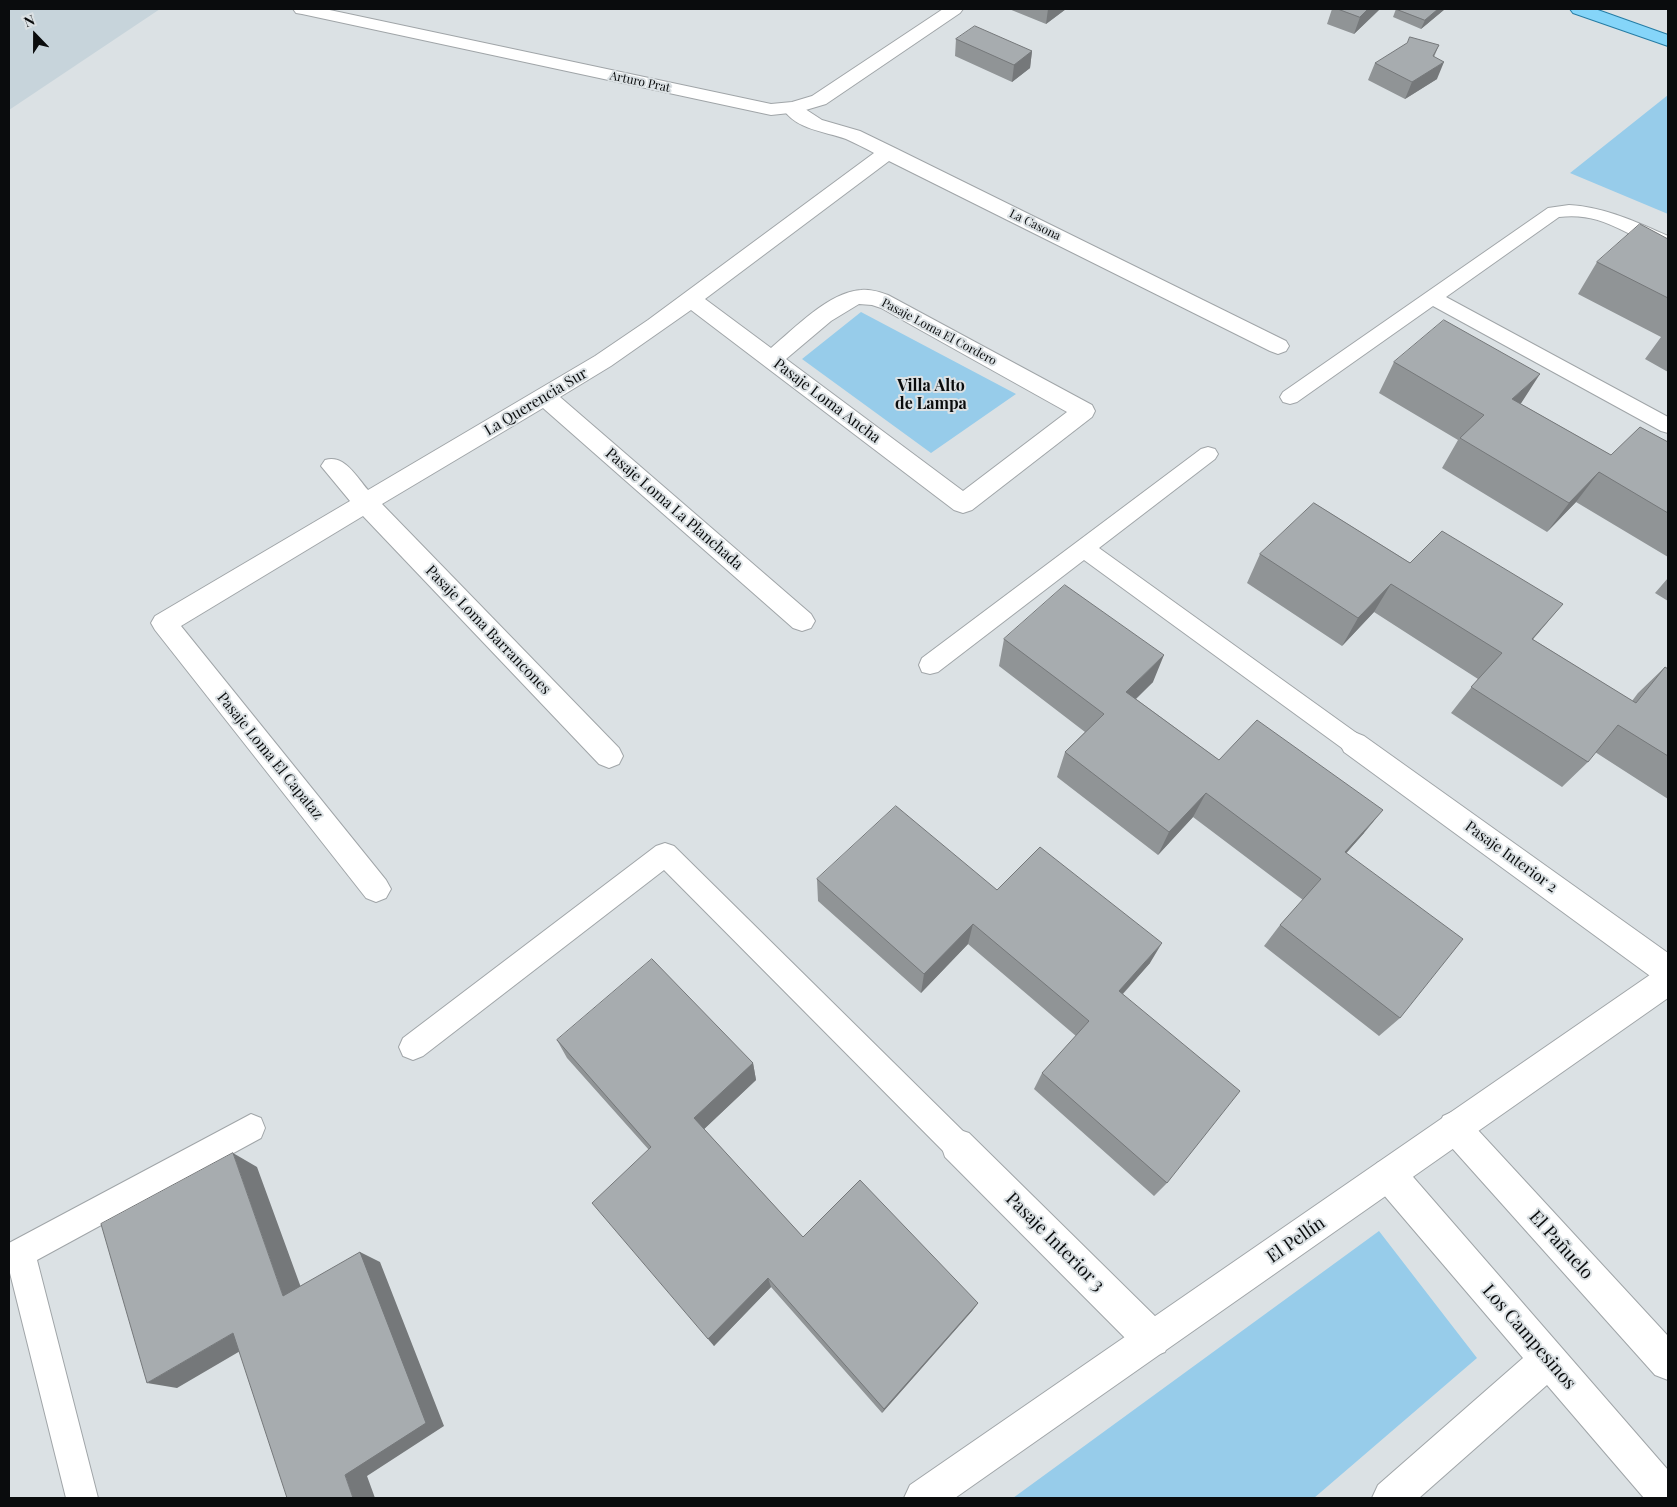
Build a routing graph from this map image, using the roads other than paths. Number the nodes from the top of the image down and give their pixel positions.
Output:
1 (302, 9) edge
2 (954, 9) edge
3 (1579, 9) edge
4 (1668, 41) edge
5 (792, 109) junction
6 (888, 152) junction
7 (1668, 244) edge
8 (1432, 297) junction
9 (691, 298) junction
10 (1278, 346) dead end
11 (772, 359) junction
12 (545, 397) junction
13 (1290, 397) dead end
14 (1668, 426) edge
15 (1208, 454) dead end
16 (333, 466) dead end
17 (366, 503) junction
18 (963, 504) joint
19 (1083, 548) junction
20 (802, 621) dead end
21 (164, 623) joint
22 (930, 665) dead end
23 (1354, 744) joint
24 (609, 756) dead end
25 (376, 889) dead end
26 (1668, 971) edge
27 (1668, 980) edge
28 (413, 1047) dead end
29 (1454, 1127) junction
30 (251, 1128) dead end
31 (957, 1145) joint
32 (1389, 1175) junction
33 (15, 1256) edge
34 (1152, 1340) junction
35 (1548, 1360) junction
36 (1668, 1362) edge
37 (82, 1498) edge
38 (923, 1498) edge
39 (1391, 1498) edge
40 (1668, 1498) edge

1 - 5 street, Arturo Prat
2 - 5 street, Arturo Prat
3 - 4 main road
5 - 6 street, La Casona
6 - 9 street, La Querencia Sur
6 - 10 street, La Casona
7 - 8 lane
8 - 13 lane
8 - 14 lane
9 - 11 street, Pasaje Loma Ancha
9 - 12 street, La Querencia Sur
11 - 18 street, Pasaje Loma Ancha
11 - 18 street, Pasaje Loma El Cordero
12 - 17 street, La Querencia Sur
12 - 20 street, Pasaje Loma La Planchada
15 - 19 lane
16 - 17 street, Pasaje Loma Barrancones
17 - 21 street, La Querencia Sur
17 - 24 street, Pasaje Loma Barrancones
19 - 22 lane
19 - 23 lane
21 - 25 street, Pasaje Loma El Capataz
23 - 26 street, Pasaje Interior 2
27 - 29 street, El Pellín
28 - 31 lane
29 - 32 street, El Pellín
29 - 36 street, El Pañuelo
30 - 33 lane
31 - 34 street, Pasaje Interior 3
32 - 34 street, El Pellín
32 - 35 street, Los Campesinos
33 - 37 lane
34 - 38 street, El Pellín
35 - 39 street
35 - 40 street, Los Campesinos

